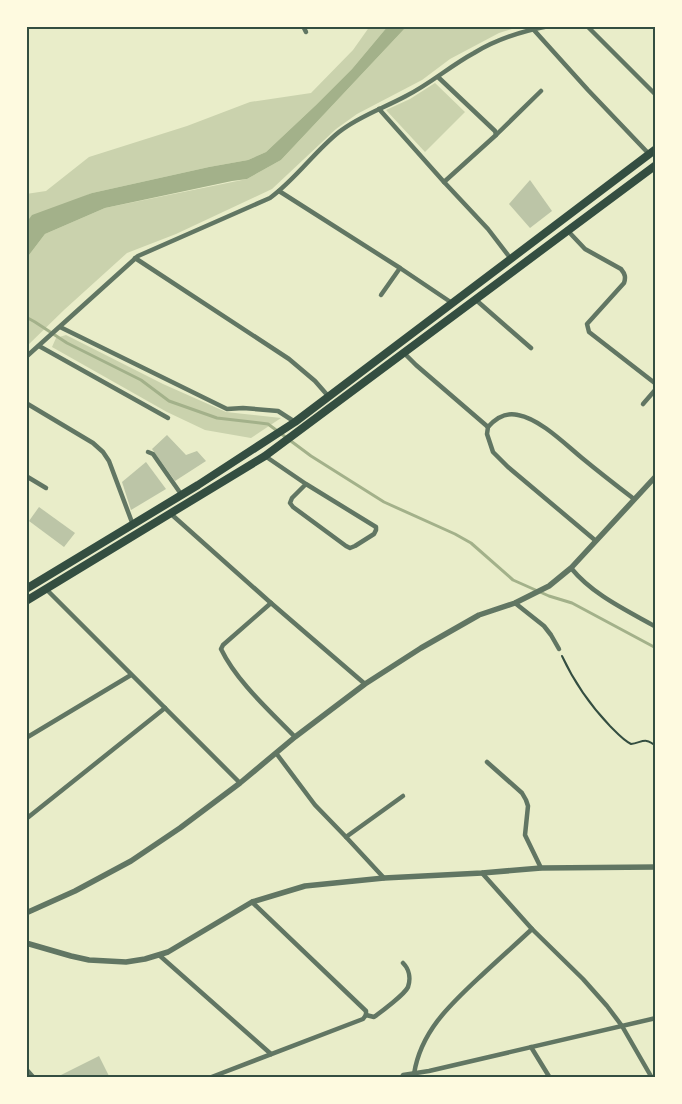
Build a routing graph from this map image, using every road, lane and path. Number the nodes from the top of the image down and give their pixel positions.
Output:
1 (303, 26) edge
2 (549, 26) edge
3 (587, 26) edge
4 (533, 29) junction
5 (306, 32) dead end
6 (438, 77) junction
7 (541, 91) dead end
8 (656, 95) edge
9 (379, 109) junction
10 (496, 136) junction
11 (652, 152) edge
12 (656, 165) edge
13 (444, 182) junction
14 (279, 191) junction
15 (568, 231) junction
16 (135, 258) junction
17 (511, 259) junction
18 (400, 268) junction
19 (380, 295) dead end
20 (476, 300) junction
21 (452, 303) junction
22 (58, 328) junction
23 (39, 346) junction
24 (531, 348) dead end
25 (404, 353) junction
26 (26, 357) edge
27 (656, 384) edge
28 (656, 389) edge
29 (328, 397) junction
30 (26, 403) edge
31 (643, 404) dead end
32 (168, 418) dead end
33 (295, 422) junction
34 (488, 427) junction
35 (148, 452) dead end
36 (268, 454) junction
37 (26, 476) edge
38 (656, 476) edge
39 (306, 484) junction
40 (46, 488) dead end
41 (181, 494) junction
42 (634, 499) junction
43 (171, 514) junction
44 (133, 525) junction
45 (596, 541) junction
46 (571, 568) junction
47 (46, 588) junction
48 (26, 589) edge
49 (26, 600) edge
50 (515, 602) junction
51 (271, 603) junction
52 (656, 628) edge
53 (559, 649) joint
54 (131, 675) junction
55 (365, 684) junction
56 (165, 708) junction
57 (296, 737) junction
58 (26, 738) edge
59 (656, 746) edge
60 (276, 753) junction
61 (487, 762) dead end
62 (240, 783) junction
63 (403, 796) dead end
64 (26, 819) edge
65 (346, 836) junction
66 (656, 867) edge
67 (542, 868) junction
68 (482, 874) junction
69 (384, 878) junction
70 (252, 902) junction
71 (26, 913) edge
72 (532, 929) junction
73 (26, 943) edge
74 (159, 955) junction
75 (403, 963) dead end
76 (366, 1015) junction
77 (656, 1018) edge
78 (622, 1026) junction
79 (531, 1047) junction
80 (271, 1054) junction
81 (27, 1072) edge
82 (414, 1074) junction
83 (404, 1076) edge
84 (34, 1078) edge
85 (209, 1078) edge
86 (550, 1078) edge
87 (652, 1078) edge

1 - 5 street
2 - 4 street
3 - 8 street
4 - 6 street
4 - 11 street
6 - 9 street
6 - 10 street
7 - 10 street
9 - 13 street
9 - 14 street
10 - 13 street
11 - 17 main road
12 - 15 main road
13 - 17 street
14 - 16 street
14 - 18 street
15 - 20 main road
15 - 27 street
16 - 22 street
16 - 29 street
17 - 21 main road
18 - 19 street
18 - 21 street
20 - 24 street
20 - 25 main road
21 - 29 main road
22 - 23 street
22 - 33 street
23 - 26 street
23 - 32 street
25 - 34 street
25 - 36 main road
28 - 31 street
29 - 33 main road
30 - 44 street
33 - 41 main road
34 - 42 street
34 - 45 street
35 - 41 street
36 - 39 street
36 - 43 main road
37 - 40 street
38 - 42 street
39 - 39 street
41 - 44 main road
42 - 45 street
43 - 47 main road
43 - 51 street
44 - 48 main road
45 - 46 street
46 - 50 street
46 - 52 street
47 - 49 main road
47 - 54 street
50 - 53 street
50 - 55 street
51 - 55 street
51 - 57 street
53 - 59 path
54 - 56 street
54 - 58 street
55 - 57 street
56 - 62 street
56 - 64 street
57 - 60 street
60 - 62 street
60 - 65 street
61 - 67 street
62 - 71 street
63 - 65 street
65 - 69 street
66 - 67 street
67 - 68 street
68 - 69 street
68 - 72 street
69 - 70 street
70 - 74 street
70 - 76 street
72 - 78 street
72 - 82 street
73 - 74 street
74 - 80 street
75 - 76 street
76 - 80 street
77 - 78 street
78 - 79 street
78 - 87 street
79 - 82 street
79 - 86 street
80 - 85 street
81 - 84 street
82 - 83 street

